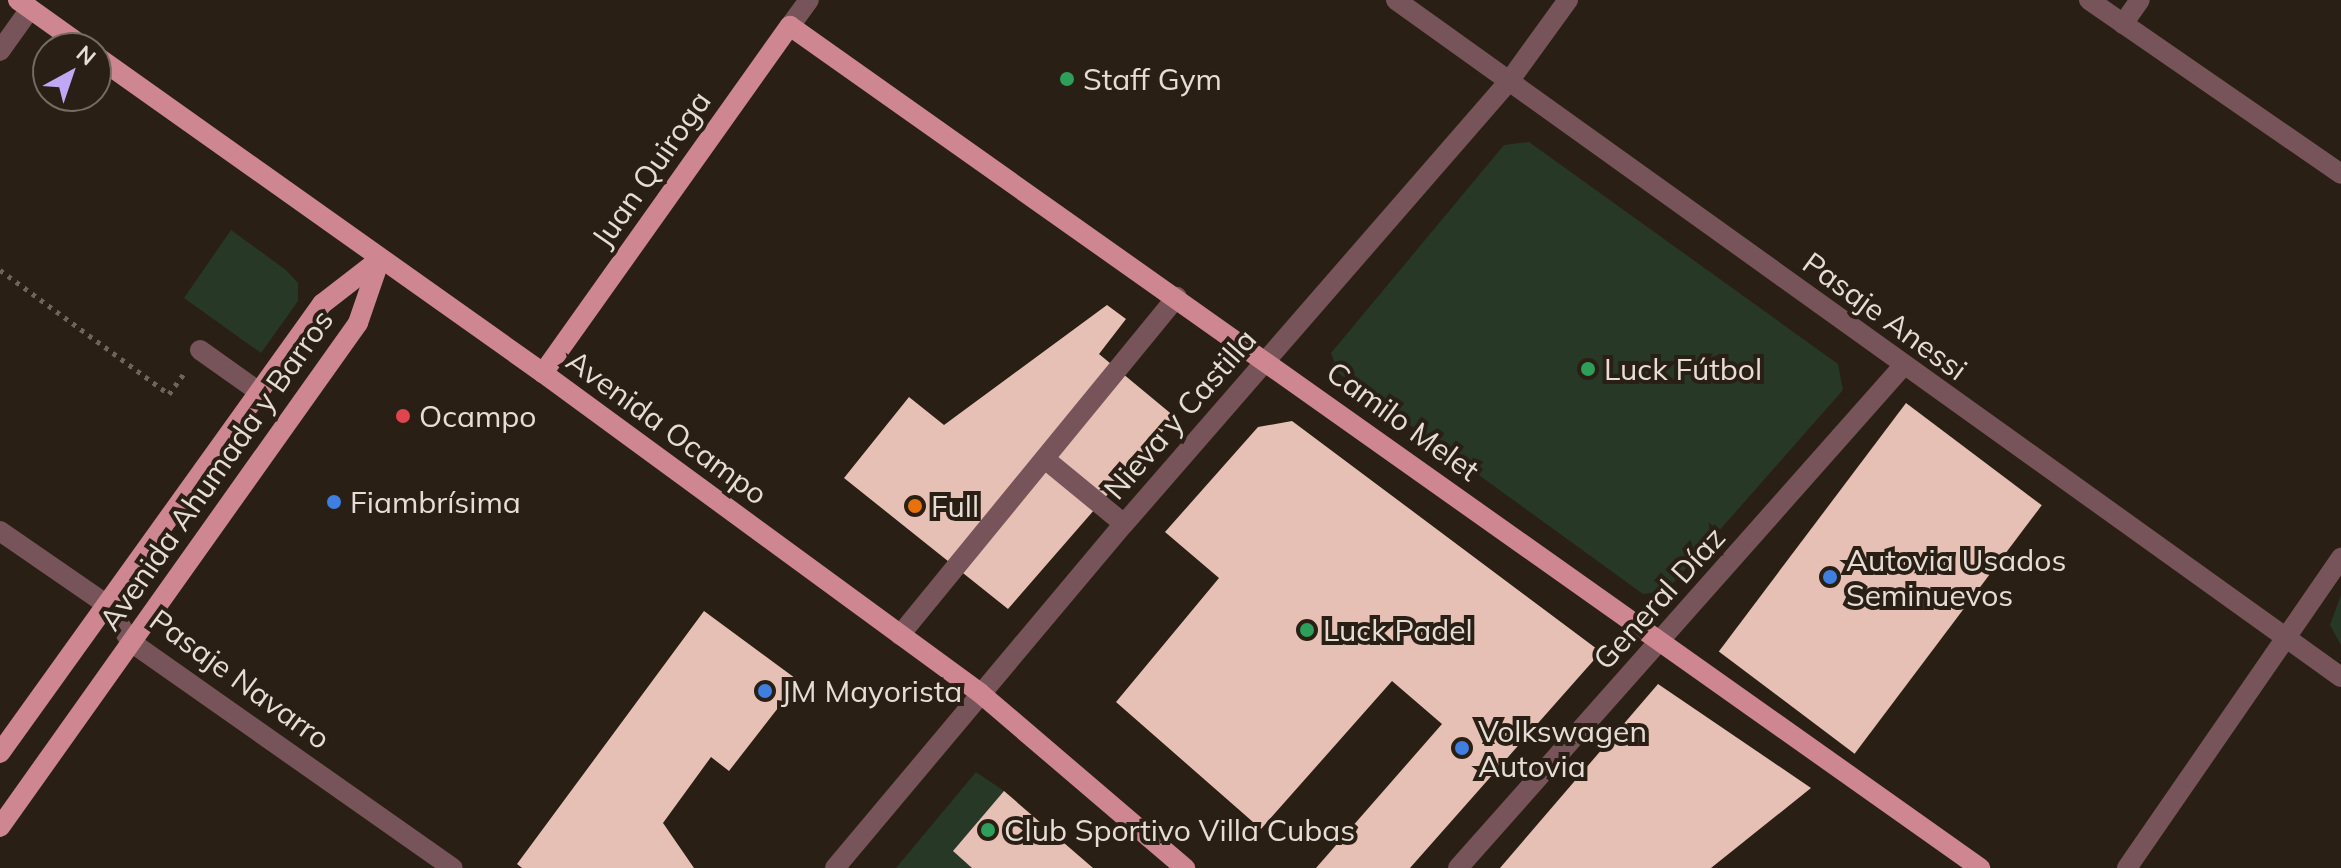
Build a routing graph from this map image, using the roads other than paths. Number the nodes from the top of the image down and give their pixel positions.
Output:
1 (809, 0) edge
2 (1396, 0) edge
3 (1568, 0) edge
4 (2089, 0) edge
5 (2140, 0) edge
6 (24, 4) edge
7 (2123, 24) junction
8 (790, 26) junction
9 (63, 32) edge
10 (0, 51) edge
11 (112, 67) edge
12 (1510, 80) junction
13 (2341, 174) edge
14 (380, 259) junction
15 (1177, 297) junction
16 (200, 350) road end
17 (1266, 360) junction
18 (1903, 366) junction
19 (543, 373) junction
20 (259, 392) junction
21 (1045, 459) junction
22 (1124, 524) junction
23 (0, 531) edge
24 (2341, 558) edge
25 (106, 604) junction
26 (900, 635) junction
27 (2285, 639) junction
28 (131, 642) junction
29 (1660, 643) junction
30 (2341, 677) edge
31 (980, 693) junction
32 (0, 753) edge
33 (0, 827) edge
34 (453, 868) edge
35 (835, 868) edge
36 (1185, 868) edge
37 (1458, 868) edge
38 (1980, 868) edge
39 (2127, 868) edge

1 - 8 street, Juan Quiroga
2 - 12 street, Pasaje Anessi
3 - 12 street, Nieva y Castilla
4 - 7 street
5 - 7 street
6 - 9 main road
6 - 10 street
7 - 13 street
8 - 15 main road, Camilo Melet
8 - 19 main road, Juan Quiroga
11 - 14 main road, Avenida Ocampo
12 - 17 street, Nieva y Castilla
12 - 18 street, Pasaje Anessi
14 - 19 main road, Avenida Ocampo
14 - 20 main road, Avenida Ahumada y Barros
14 - 28 main road, Avenida Ahumada y Barros
15 - 17 main road, Camilo Melet
15 - 21 street
16 - 20 street
17 - 22 street, Nieva y Castilla
17 - 29 main road, Camilo Melet
18 - 27 street, Pasaje Anessi
18 - 29 street, General Díaz
19 - 26 main road, Avenida Ocampo
20 - 25 main road, Avenida Ahumada y Barros
21 - 22 street
21 - 26 street
22 - 31 street, Nieva y Castilla
23 - 25 street, Pasaje Navarro
24 - 27 street
25 - 28 street, Pasaje Navarro
25 - 32 main road, Avenida Ahumada y Barros
26 - 31 main road, Avenida Ocampo
27 - 30 street, Pasaje Anessi
27 - 39 street
28 - 33 main road, Avenida Ahumada y Barros
28 - 34 street, Pasaje Navarro
29 - 37 street, General Díaz
29 - 38 main road, Camilo Melet
31 - 35 street, Nieva y Castilla
31 - 36 main road, Avenida Ocampo

